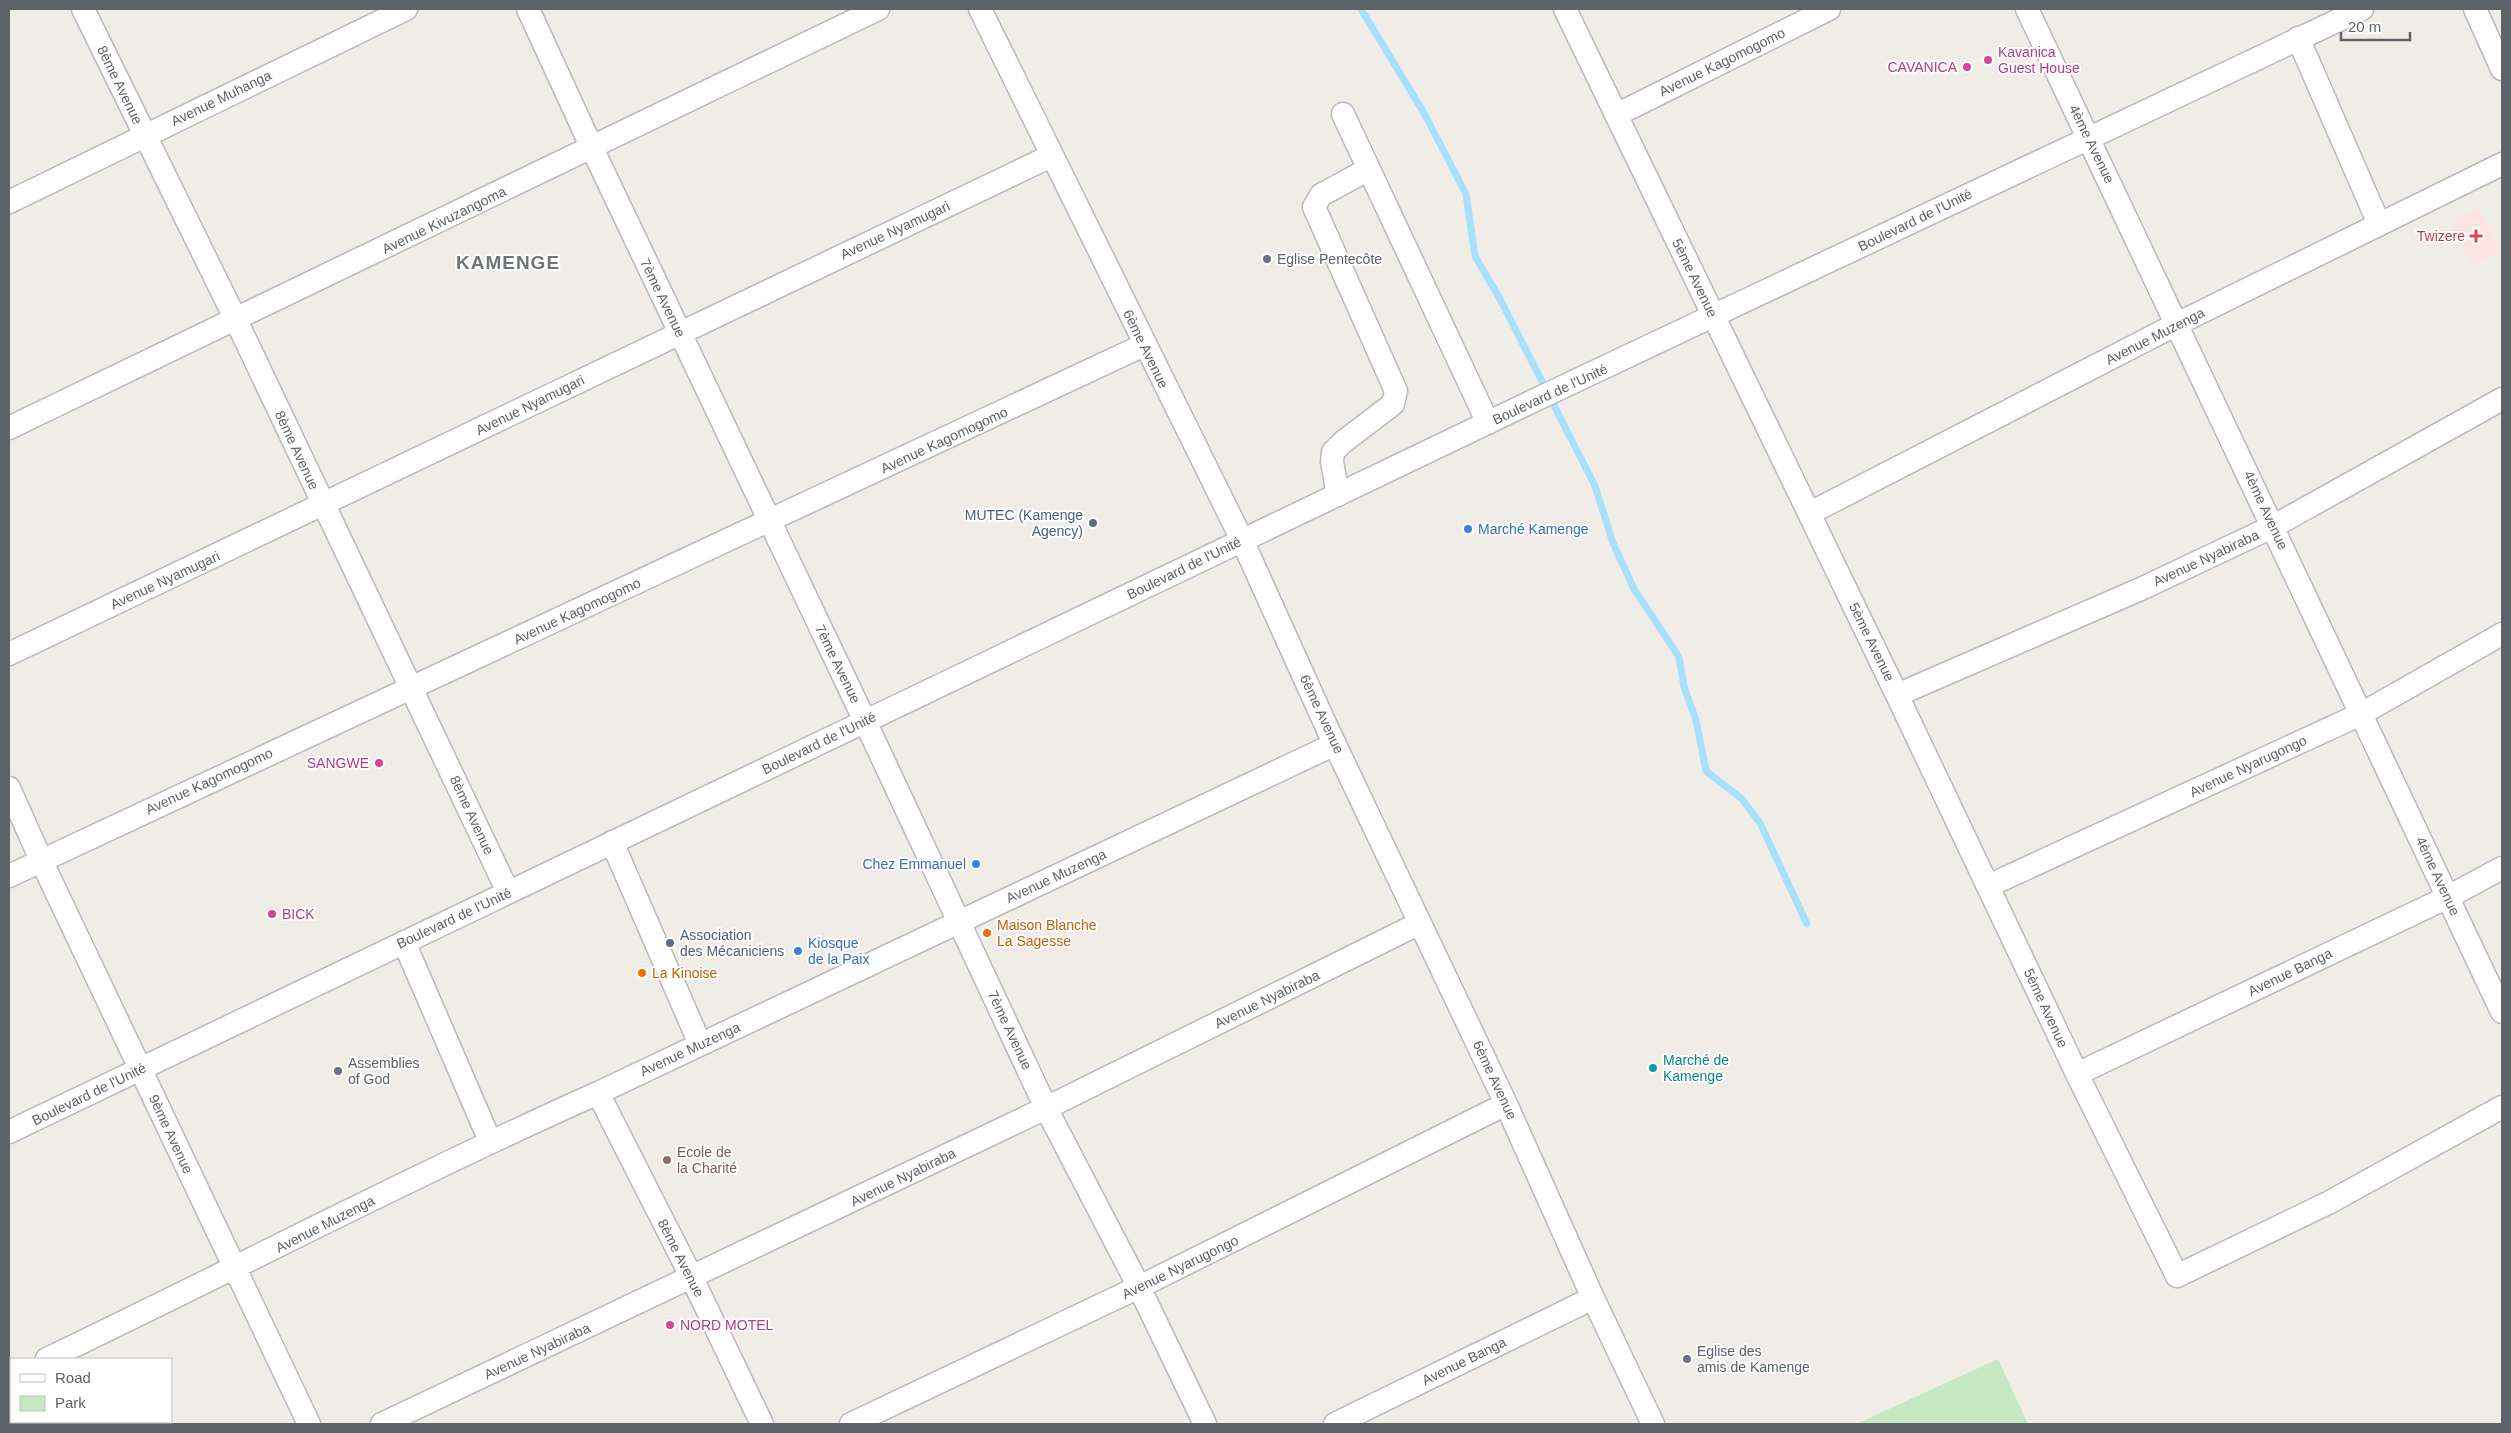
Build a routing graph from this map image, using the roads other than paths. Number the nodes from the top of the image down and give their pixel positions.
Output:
1 (84, 9) edge
2 (406, 9) edge
3 (528, 9) edge
4 (878, 9) edge
5 (980, 9) edge
6 (1566, 9) edge
7 (1829, 9) edge
8 (2027, 9) edge
9 (2362, 9) edge
10 (2475, 9) edge
11 (2298, 38) junction
12 (2502, 68) edge
13 (1343, 114) dead end
14 (1616, 114) junction
15 (144, 135) junction
16 (2089, 136) junction
17 (592, 148) junction
18 (1051, 156) junction
19 (2502, 164) edge
20 (1369, 169) junction
21 (9, 202) edge
22 (2380, 224) junction
23 (1714, 317) junction
24 (236, 320) junction
25 (2178, 324) junction
26 (680, 333) junction
27 (1144, 345) junction
28 (2502, 398) edge
29 (1488, 423) junction
30 (9, 428) edge
31 (1338, 495) junction
32 (323, 504) junction
33 (1810, 513) junction
34 (769, 522) junction
35 (2274, 526) junction
36 (1242, 540) junction
37 (2502, 634) edge
38 (9, 654) edge
39 (411, 687) junction
40 (1897, 695) junction
41 (2360, 714) junction
42 (865, 721) junction
43 (1335, 744) junction
44 (9, 788) edge
45 (612, 842) junction
46 (41, 860) junction
47 (2502, 868) edge
48 (9, 876) edge
49 (1988, 886) junction
50 (508, 892) junction
51 (2448, 897) junction
52 (959, 922) junction
53 (1420, 923) junction
54 (404, 942) junction
55 (2502, 1012) edge
56 (700, 1044) junction
57 (140, 1069) junction
58 (2077, 1074) junction
59 (598, 1093) junction
60 (1506, 1104) junction
61 (2502, 1107) edge
62 (1046, 1108) junction
63 (9, 1132) edge
64 (490, 1141) junction
65 (234, 1269) junction
66 (692, 1278) junction
67 (1139, 1287) junction
68 (1593, 1298) junction
69 (49, 1358) edge
70 (309, 1424) edge
71 (382, 1424) edge
72 (762, 1424) edge
73 (851, 1424) edge
74 (1205, 1424) edge
75 (1335, 1424) edge
76 (1653, 1424) edge

1 - 15 street, 8ème Avenue
2 - 15 street, Avenue Muhanga
3 - 17 street, 7ème Avenue
4 - 17 street, Avenue Kivuzangoma
5 - 18 street, 6ème Avenue
6 - 14 street, 5ème Avenue
7 - 14 street, Avenue Kagomogomo
8 - 16 street, 4ème Avenue
9 - 11 street, Boulevard de l'Unité
10 - 12 street
11 - 16 street, Boulevard de l'Unité
11 - 22 street
13 - 20 street
14 - 23 street, 5ème Avenue
15 - 21 street, Avenue Muhanga
15 - 24 street, 8ème Avenue
16 - 23 street, Boulevard de l'Unité
16 - 25 street, 4ème Avenue
17 - 24 street, Avenue Kivuzangoma
17 - 26 street, 7ème Avenue
18 - 26 street, Avenue Nyamugari
18 - 27 street, 6ème Avenue
19 - 22 street, Avenue Muzenga
20 - 29 street
20 - 31 street
22 - 25 street, Avenue Muzenga
23 - 29 street, Boulevard de l'Unité
23 - 33 street, 5ème Avenue
24 - 30 street, Avenue Kivuzangoma
24 - 32 street, 8ème Avenue
25 - 33 street, Avenue Muzenga
25 - 35 street, 4ème Avenue
26 - 32 street, Avenue Nyamugari
26 - 34 street, 7ème Avenue
27 - 34 street, Avenue Kagomogomo
27 - 36 street, 6ème Avenue
28 - 35 street, Avenue Nyabiraba
29 - 31 street, Boulevard de l'Unité
31 - 36 street, Boulevard de l'Unité
32 - 38 street, Avenue Nyamugari
32 - 39 street, 8ème Avenue
33 - 40 street, 5ème Avenue
34 - 39 street, Avenue Kagomogomo
34 - 42 street, 7ème Avenue
35 - 40 street, Avenue Nyabiraba
35 - 41 street, 4ème Avenue
36 - 42 street, Boulevard de l'Unité
36 - 43 street, 6ème Avenue
37 - 41 street, Avenue Nyarugongo
39 - 46 street, Avenue Kagomogomo
39 - 50 street, 8ème Avenue
40 - 49 street, 5ème Avenue
41 - 49 street, Avenue Nyarugongo
41 - 51 street, 4ème Avenue
42 - 45 street, Boulevard de l'Unité
42 - 52 street, 7ème Avenue
43 - 52 street, Avenue Muzenga
43 - 53 street, 6ème Avenue
44 - 46 street, 9ème Avenue
45 - 50 street, Boulevard de l'Unité
45 - 56 street
46 - 48 street, Avenue Kagomogomo
46 - 57 street, 9ème Avenue
47 - 51 street, Avenue Banga
49 - 58 street, 5ème Avenue
50 - 54 street, Boulevard de l'Unité
51 - 55 street, 4ème Avenue
51 - 58 street, Avenue Banga
52 - 56 street, Avenue Muzenga
52 - 62 street, 7ème Avenue
53 - 60 street, 6ème Avenue
53 - 62 street, Avenue Nyabiraba
54 - 57 street, Boulevard de l'Unité
54 - 64 street
56 - 59 street, Avenue Muzenga
57 - 63 street, Boulevard de l'Unité
57 - 65 street, 9ème Avenue
58 - 61 street, 5ème Avenue
59 - 64 street, Avenue Muzenga
59 - 66 street, 8ème Avenue
60 - 67 street, Avenue Nyarugongo
60 - 68 street, 6ème Avenue
62 - 66 street, Avenue Nyabiraba
62 - 67 street, 7ème Avenue
64 - 65 street, Avenue Muzenga
65 - 69 street, Avenue Muzenga
65 - 70 street, 9ème Avenue
66 - 71 street, Avenue Nyabiraba
66 - 72 street, 8ème Avenue
67 - 73 street, Avenue Nyarugongo
67 - 74 street, 7ème Avenue
68 - 75 street, Avenue Banga
68 - 76 street, 6ème Avenue

